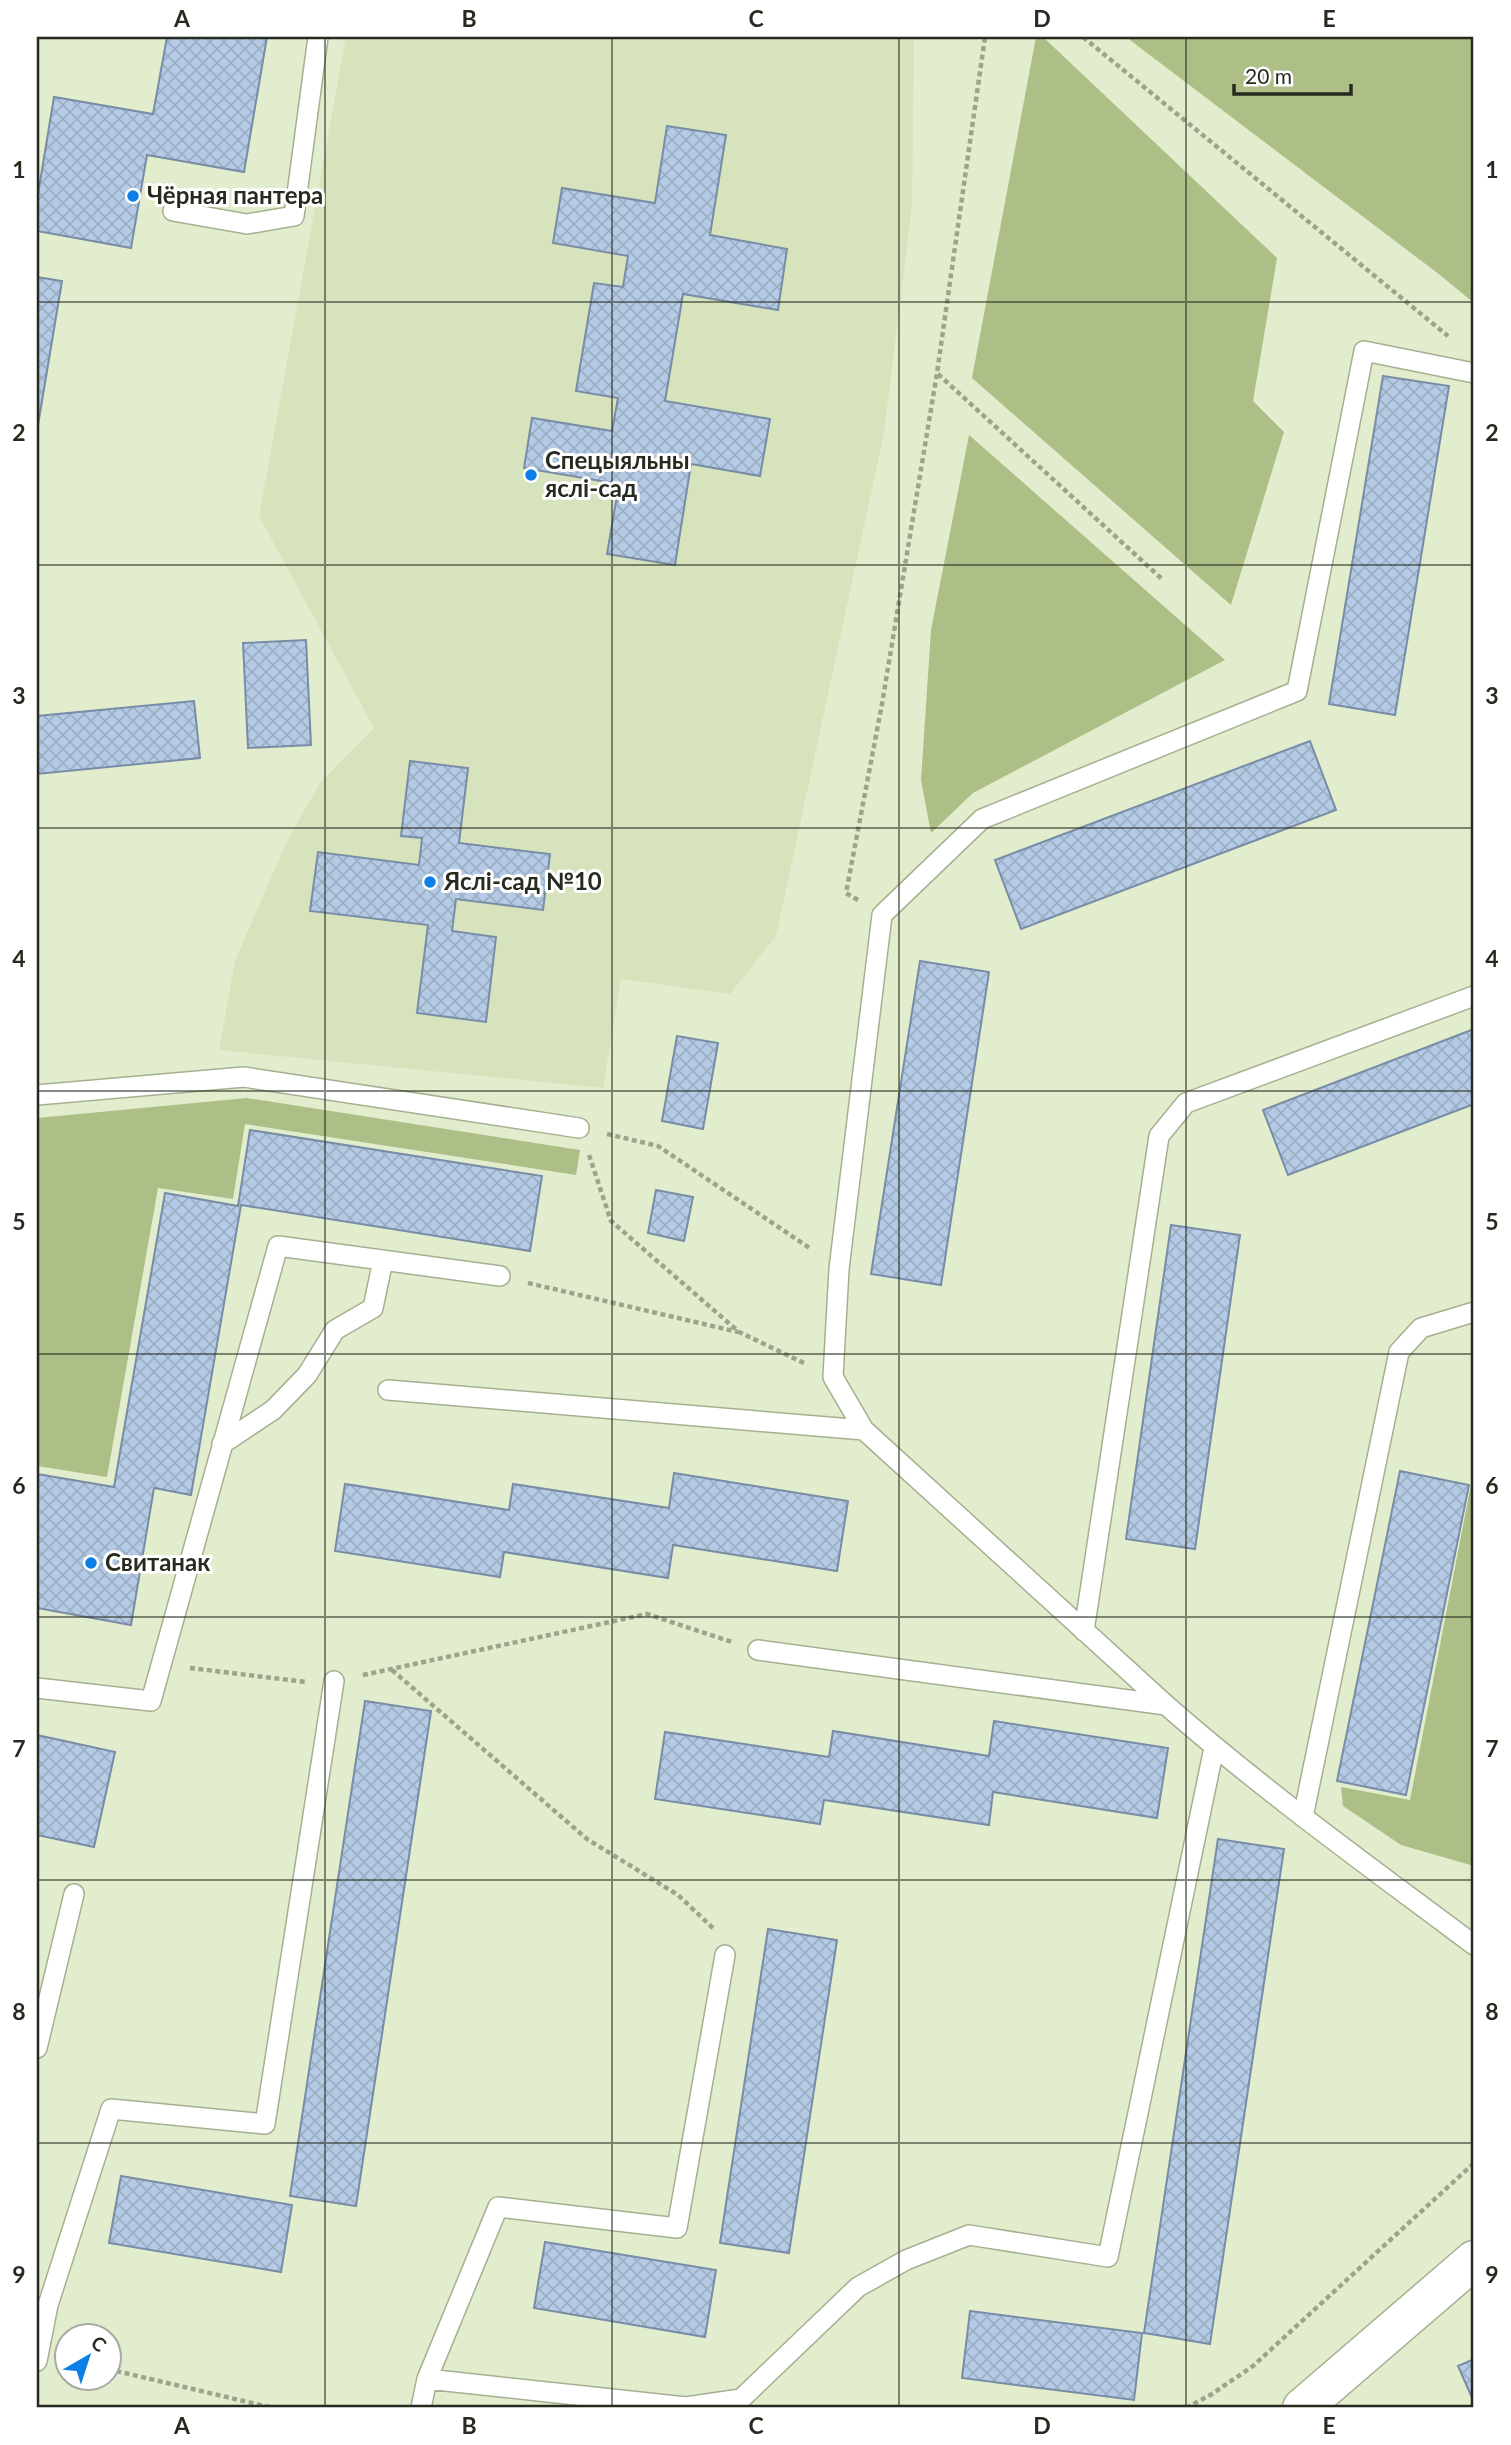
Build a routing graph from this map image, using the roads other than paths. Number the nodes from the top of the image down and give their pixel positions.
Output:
1 (318, 37) edge
2 (173, 211) dead end
3 (1474, 373) edge
4 (1474, 996) edge
5 (37, 1095) edge
6 (579, 1128) road end
7 (383, 1260) junction
8 (500, 1276) road end
9 (1474, 1312) edge
10 (388, 1390) dead end
11 (864, 1430) junction
12 (222, 1444) junction
13 (1084, 1631) junction
14 (758, 1650) road end
15 (334, 1681) road end
16 (37, 1688) edge
17 (1166, 1705) junction
18 (1214, 1748) junction
19 (1303, 1817) junction
20 (74, 1894) dead end
21 (1474, 1945) edge
22 (725, 1955) road end
23 (37, 2048) edge
24 (1474, 2260) edge
25 (42, 2303) edge
26 (37, 2361) edge
27 (427, 2379) junction
28 (421, 2408) edge
29 (1302, 2408) edge

1 - 2 lane
3 - 11 lane
4 - 13 lane
5 - 6 lane
7 - 8 lane
7 - 12 lane
7 - 12 lane
9 - 19 lane
10 - 11 lane
11 - 13 lane
12 - 16 lane
13 - 17 lane
14 - 17 lane
15 - 25 lane
17 - 18 lane
18 - 19 lane
18 - 27 lane
19 - 21 lane
20 - 23 lane
22 - 27 lane
24 - 29 main road
25 - 26 lane
27 - 28 lane

